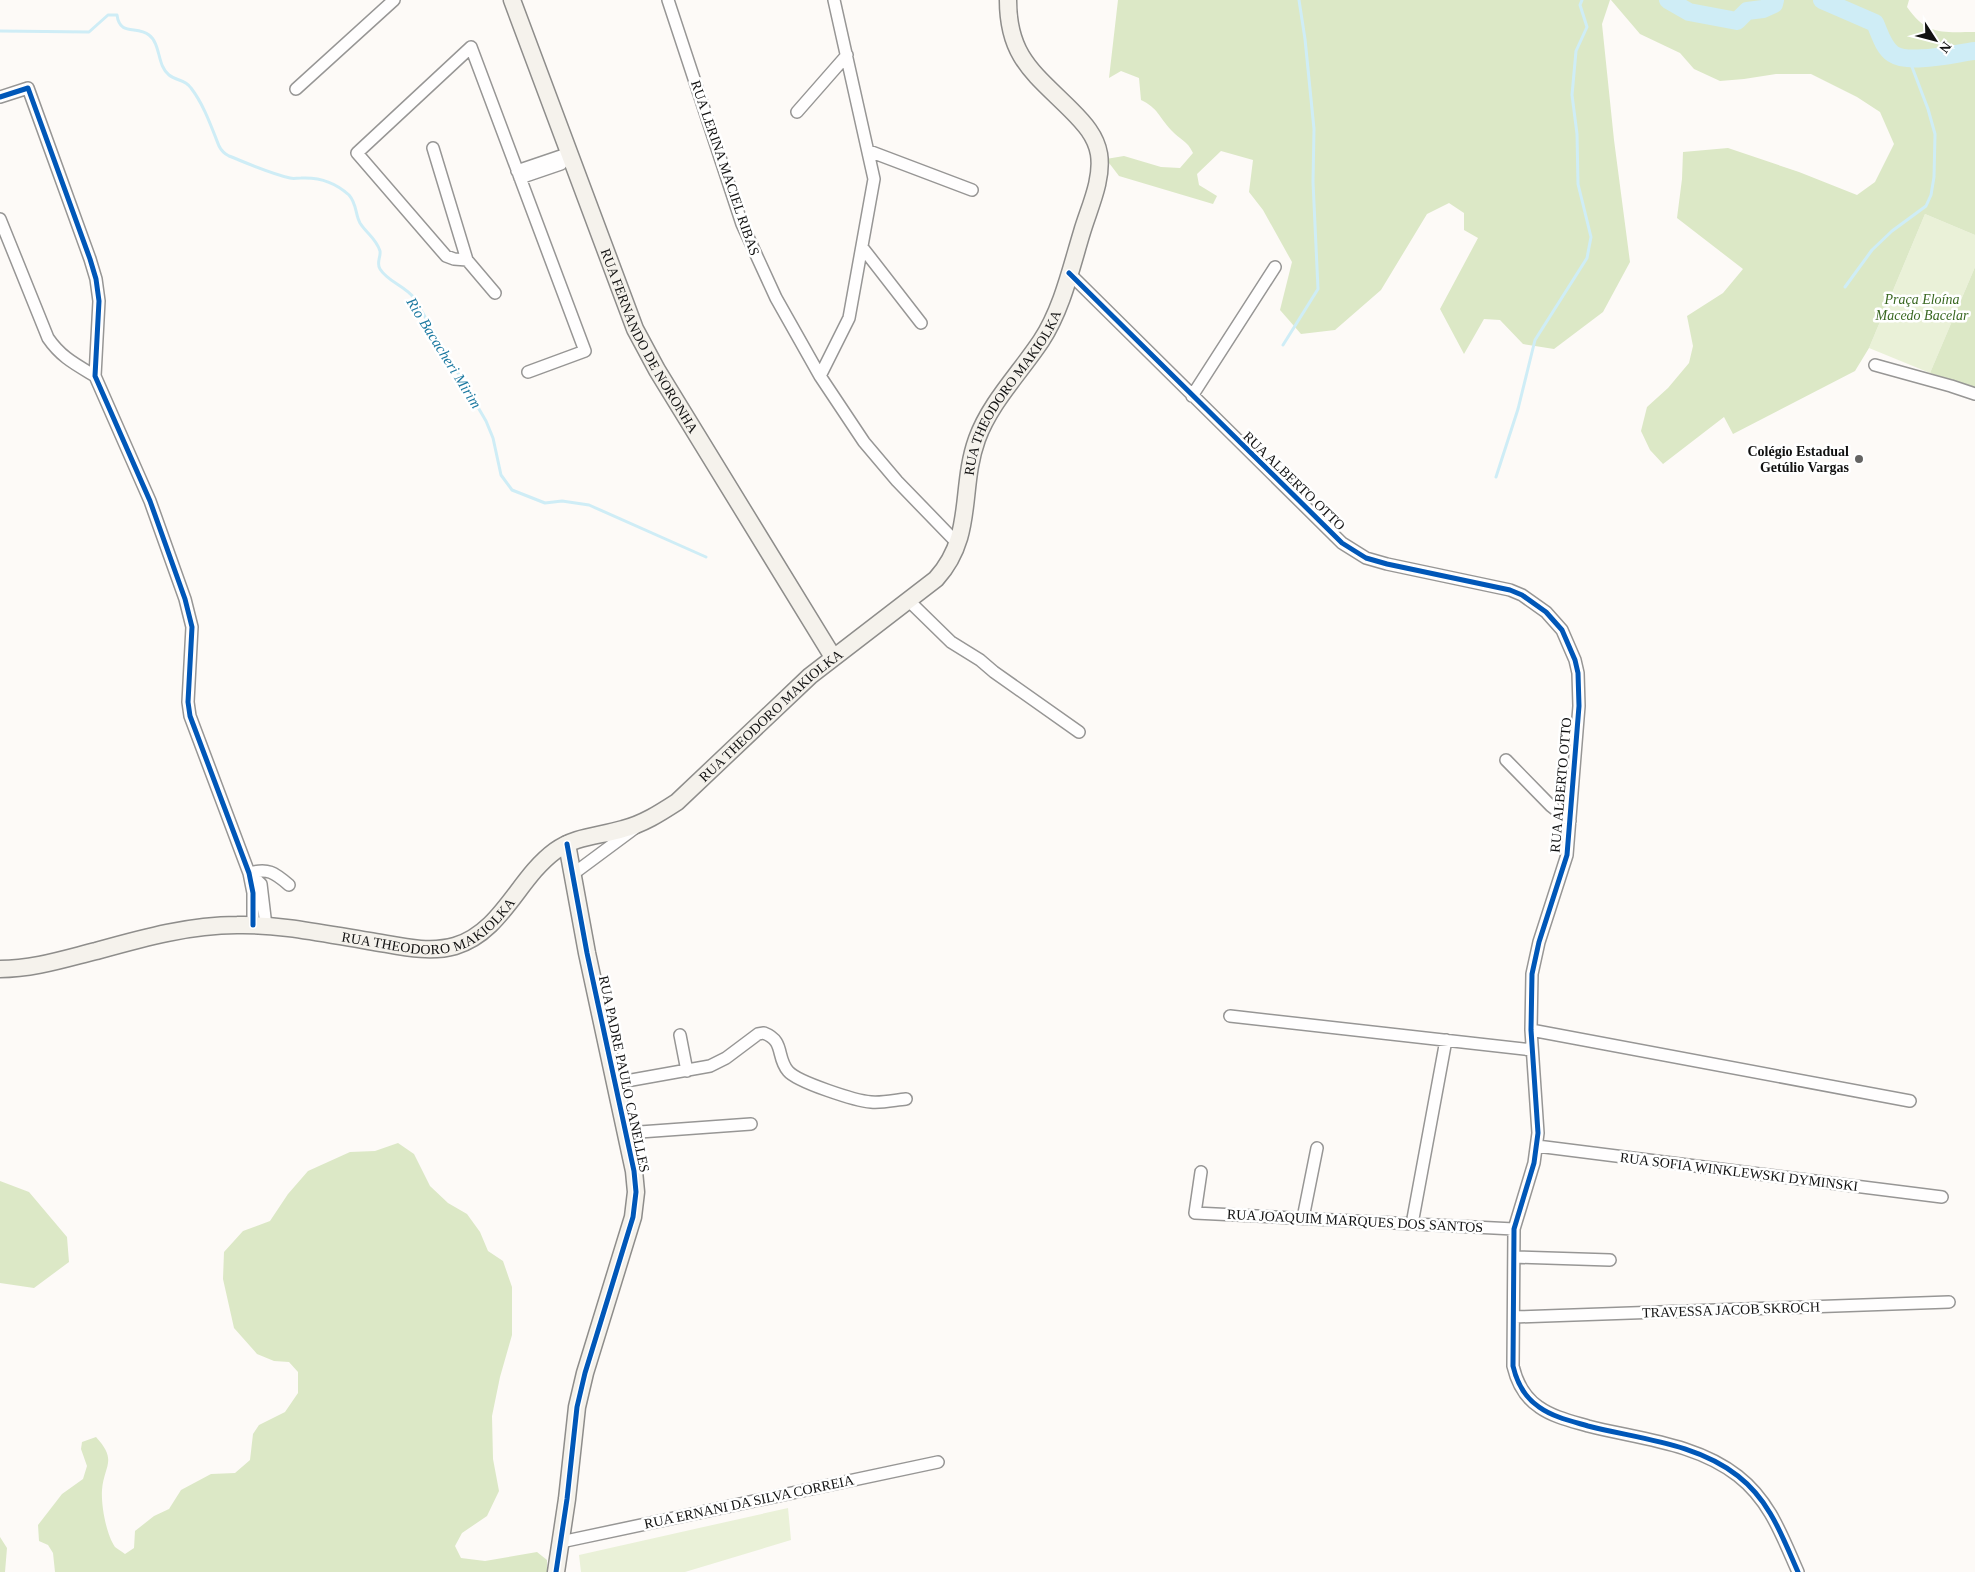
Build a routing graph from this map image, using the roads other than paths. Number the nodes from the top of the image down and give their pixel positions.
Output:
1 (394, 0) edge
2 (512, 0) edge
3 (668, 0) edge
4 (834, 0) edge
5 (1008, 0) edge
6 (847, 55) junction
7 (296, 89) dead end
8 (0, 97) edge
9 (797, 112) dead end
10 (433, 148) dead end
11 (869, 151) junction
12 (571, 157) junction
13 (519, 174) junction
14 (972, 190) dead end
15 (0, 219) edge
16 (862, 246) junction
17 (467, 260) junction
18 (1275, 267) dead end
19 (1069, 273) junction
20 (495, 293) dead end
21 (921, 323) dead end
22 (1875, 365) dead end
23 (528, 372) dead end
24 (96, 376) junction
25 (820, 376) junction
26 (1975, 394) edge
27 (1192, 396) junction
28 (958, 544) junction
29 (908, 600) junction
30 (833, 657) junction
31 (1079, 732) dead end
32 (1506, 760) dead end
33 (647, 820) junction
34 (1570, 821) junction
35 (566, 844) junction
36 (248, 873) junction
37 (573, 874) junction
38 (289, 885) dead end
39 (259, 926) junction
40 (0, 969) edge
41 (1230, 1016) dead end
42 (1531, 1030) junction
43 (680, 1035) dead end
44 (1446, 1040) junction
45 (1532, 1050) junction
46 (688, 1071) junction
47 (615, 1083) junction
48 (906, 1099) dead end
49 (1910, 1101) dead end
50 (750, 1124) dead end
51 (626, 1133) junction
52 (1537, 1146) junction
53 (1317, 1148) dead end
54 (1201, 1172) dead end
55 (1942, 1197) dead end
56 (1303, 1218) junction
57 (1412, 1224) junction
58 (1514, 1229) junction
59 (1514, 1257) junction
60 (1610, 1260) dead end
61 (1949, 1302) dead end
62 (1514, 1317) junction
63 (938, 1462) dead end
64 (561, 1542) junction
65 (556, 1572) edge
66 (1798, 1572) edge

1 - 7 street
2 - 12 main road, RUA FERNANDO DE NORONHA
3 - 25 street, RUA LERINA MACIEL RIBAS
4 - 6 street
5 - 19 main road, RUA THEODORO MAKIOLKA
6 - 9 street
6 - 11 street
8 - 24 street
10 - 17 street
11 - 14 street
11 - 16 street
12 - 13 street
12 - 30 main road, RUA FERNANDO DE NORONHA
13 - 17 street
13 - 23 street
15 - 24 street
16 - 21 street
16 - 25 street
17 - 20 street
18 - 27 street
19 - 27 street, RUA ALBERTO OTTO
19 - 28 main road, RUA THEODORO MAKIOLKA
22 - 26 street
24 - 36 street
25 - 28 street, RUA LERINA MACIEL RIBAS
27 - 34 street, RUA ALBERTO OTTO
28 - 29 main road, RUA THEODORO MAKIOLKA
29 - 30 main road, RUA THEODORO MAKIOLKA
29 - 31 street
30 - 33 main road, RUA THEODORO MAKIOLKA
32 - 34 street
33 - 35 main road, RUA THEODORO MAKIOLKA
33 - 37 street
34 - 42 street, RUA ALBERTO OTTO
35 - 37 main road, RUA PADRE PAULO CANELLES
35 - 39 main road, RUA THEODORO MAKIOLKA
36 - 38 street
36 - 39 street
37 - 47 main road, RUA PADRE PAULO CANELLES
39 - 40 main road, RUA THEODORO MAKIOLKA
41 - 44 street
42 - 45 street, RUA ALBERTO OTTO
42 - 49 street
43 - 46 street
44 - 45 street
44 - 57 street
45 - 52 street, RUA ALBERTO OTTO
46 - 47 street
46 - 48 street
47 - 51 main road, RUA PADRE PAULO CANELLES
50 - 51 street
51 - 64 main road, RUA PADRE PAULO CANELLES
52 - 55 street, RUA SOFIA WINKLEWSKI DYMINSKI
52 - 58 street, RUA ALBERTO OTTO
53 - 56 street
54 - 56 street, RUA JOAQUIM MARQUES DOS SANTOS
56 - 57 street, RUA JOAQUIM MARQUES DOS SANTOS
57 - 58 street, RUA JOAQUIM MARQUES DOS SANTOS
58 - 59 street, RUA ALBERTO OTTO
59 - 60 street
59 - 62 street, RUA ALBERTO OTTO
61 - 62 street, TRAVESSA JACOB SKROCH
62 - 66 street, RUA ALBERTO OTTO
63 - 64 street, RUA ERNANI DA SILVA CORREIA
64 - 65 main road, RUA PADRE PAULO CANELLES

